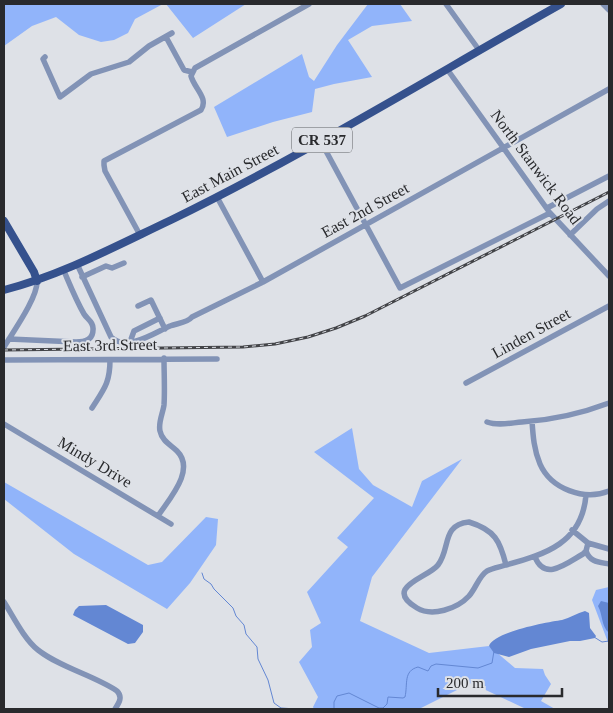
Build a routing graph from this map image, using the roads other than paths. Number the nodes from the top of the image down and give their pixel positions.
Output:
1 (308, 4) edge
2 (446, 4) edge
3 (560, 4) edge
4 (603, 4) edge
5 (609, 10) edge
6 (172, 33) dead end
7 (166, 37) junction
8 (479, 50) junction
9 (45, 57) dead end
10 (446, 69) junction
11 (192, 71) junction
12 (609, 89) edge
13 (320, 140) junction
14 (503, 148) junction
15 (609, 176) edge
16 (217, 198) junction
17 (609, 201) edge
18 (548, 210) junction
19 (4, 221) edge
20 (366, 225) junction
21 (140, 234) junction
22 (570, 235) junction
23 (124, 263) dead end
24 (77, 264) junction
25 (64, 270) junction
26 (609, 276) edge
27 (82, 277) junction
28 (37, 281) junction
29 (263, 282) junction
30 (4, 290) edge
31 (138, 306) dead end
32 (609, 306) edge
33 (160, 318) junction
34 (165, 329) junction
35 (9, 339) junction
36 (130, 342) junction
37 (4, 347) edge
38 (164, 358) junction
39 (217, 359) dead end
40 (4, 360) edge
41 (110, 360) junction
42 (466, 384) dead end
43 (609, 403) edge
44 (92, 408) dead end
45 (487, 422) dead end
46 (532, 422) junction
47 (4, 424) edge
48 (609, 491) edge
49 (586, 495) junction
50 (158, 516) junction
51 (171, 524) dead end
52 (572, 530) junction
53 (588, 543) junction
54 (609, 549) edge
55 (586, 551) junction
56 (535, 557) junction
57 (609, 564) edge
58 (506, 565) junction
59 (4, 602) edge
60 (115, 709) edge

1 - 11 street
2 - 8 street
3 - 8 main road, East Main Street / CR 537
4 - 5 street
6 - 7 street
7 - 9 street
7 - 11 street
8 - 10 main road, East Main Street / CR 537
10 - 13 main road, East Main Street / CR 537
10 - 14 street, North Stanwick Road
11 - 21 street
12 - 14 street, East 2nd Street
13 - 16 main road, East Main Street / CR 537
13 - 20 street
14 - 18 street, North Stanwick Road
14 - 20 street, East 2nd Street
15 - 18 street
16 - 21 main road, East Main Street / CR 537
16 - 29 street
17 - 22 street
18 - 20 street
18 - 22 street, North Stanwick Road
19 - 28 main road
20 - 29 street, East 2nd Street
21 - 24 main road, East Main Street / CR 537
22 - 26 street, North Stanwick Road
23 - 27 street
24 - 25 main road, East Main Street / CR 537
24 - 27 street
25 - 28 main road, East Main Street / CR 537
25 - 35 street
27 - 36 street
28 - 30 main road, CR 537
28 - 35 street
29 - 34 street, East 2nd Street
31 - 33 street
32 - 42 street, Linden Street
33 - 34 street
33 - 36 street
34 - 36 street, East 2nd Street
35 - 37 street
38 - 39 street, East 3rd Street
38 - 41 street, East 3rd Street
38 - 50 street
40 - 41 street, East 3rd Street
41 - 44 street
43 - 46 street
45 - 46 street
46 - 49 street
47 - 50 street, Mindy Drive
48 - 49 street
49 - 52 street
50 - 51 street, Mindy Drive
52 - 53 street
52 - 56 street
53 - 54 street
53 - 55 street
55 - 56 street
55 - 57 street
56 - 58 street
58 - 58 street
59 - 60 street

